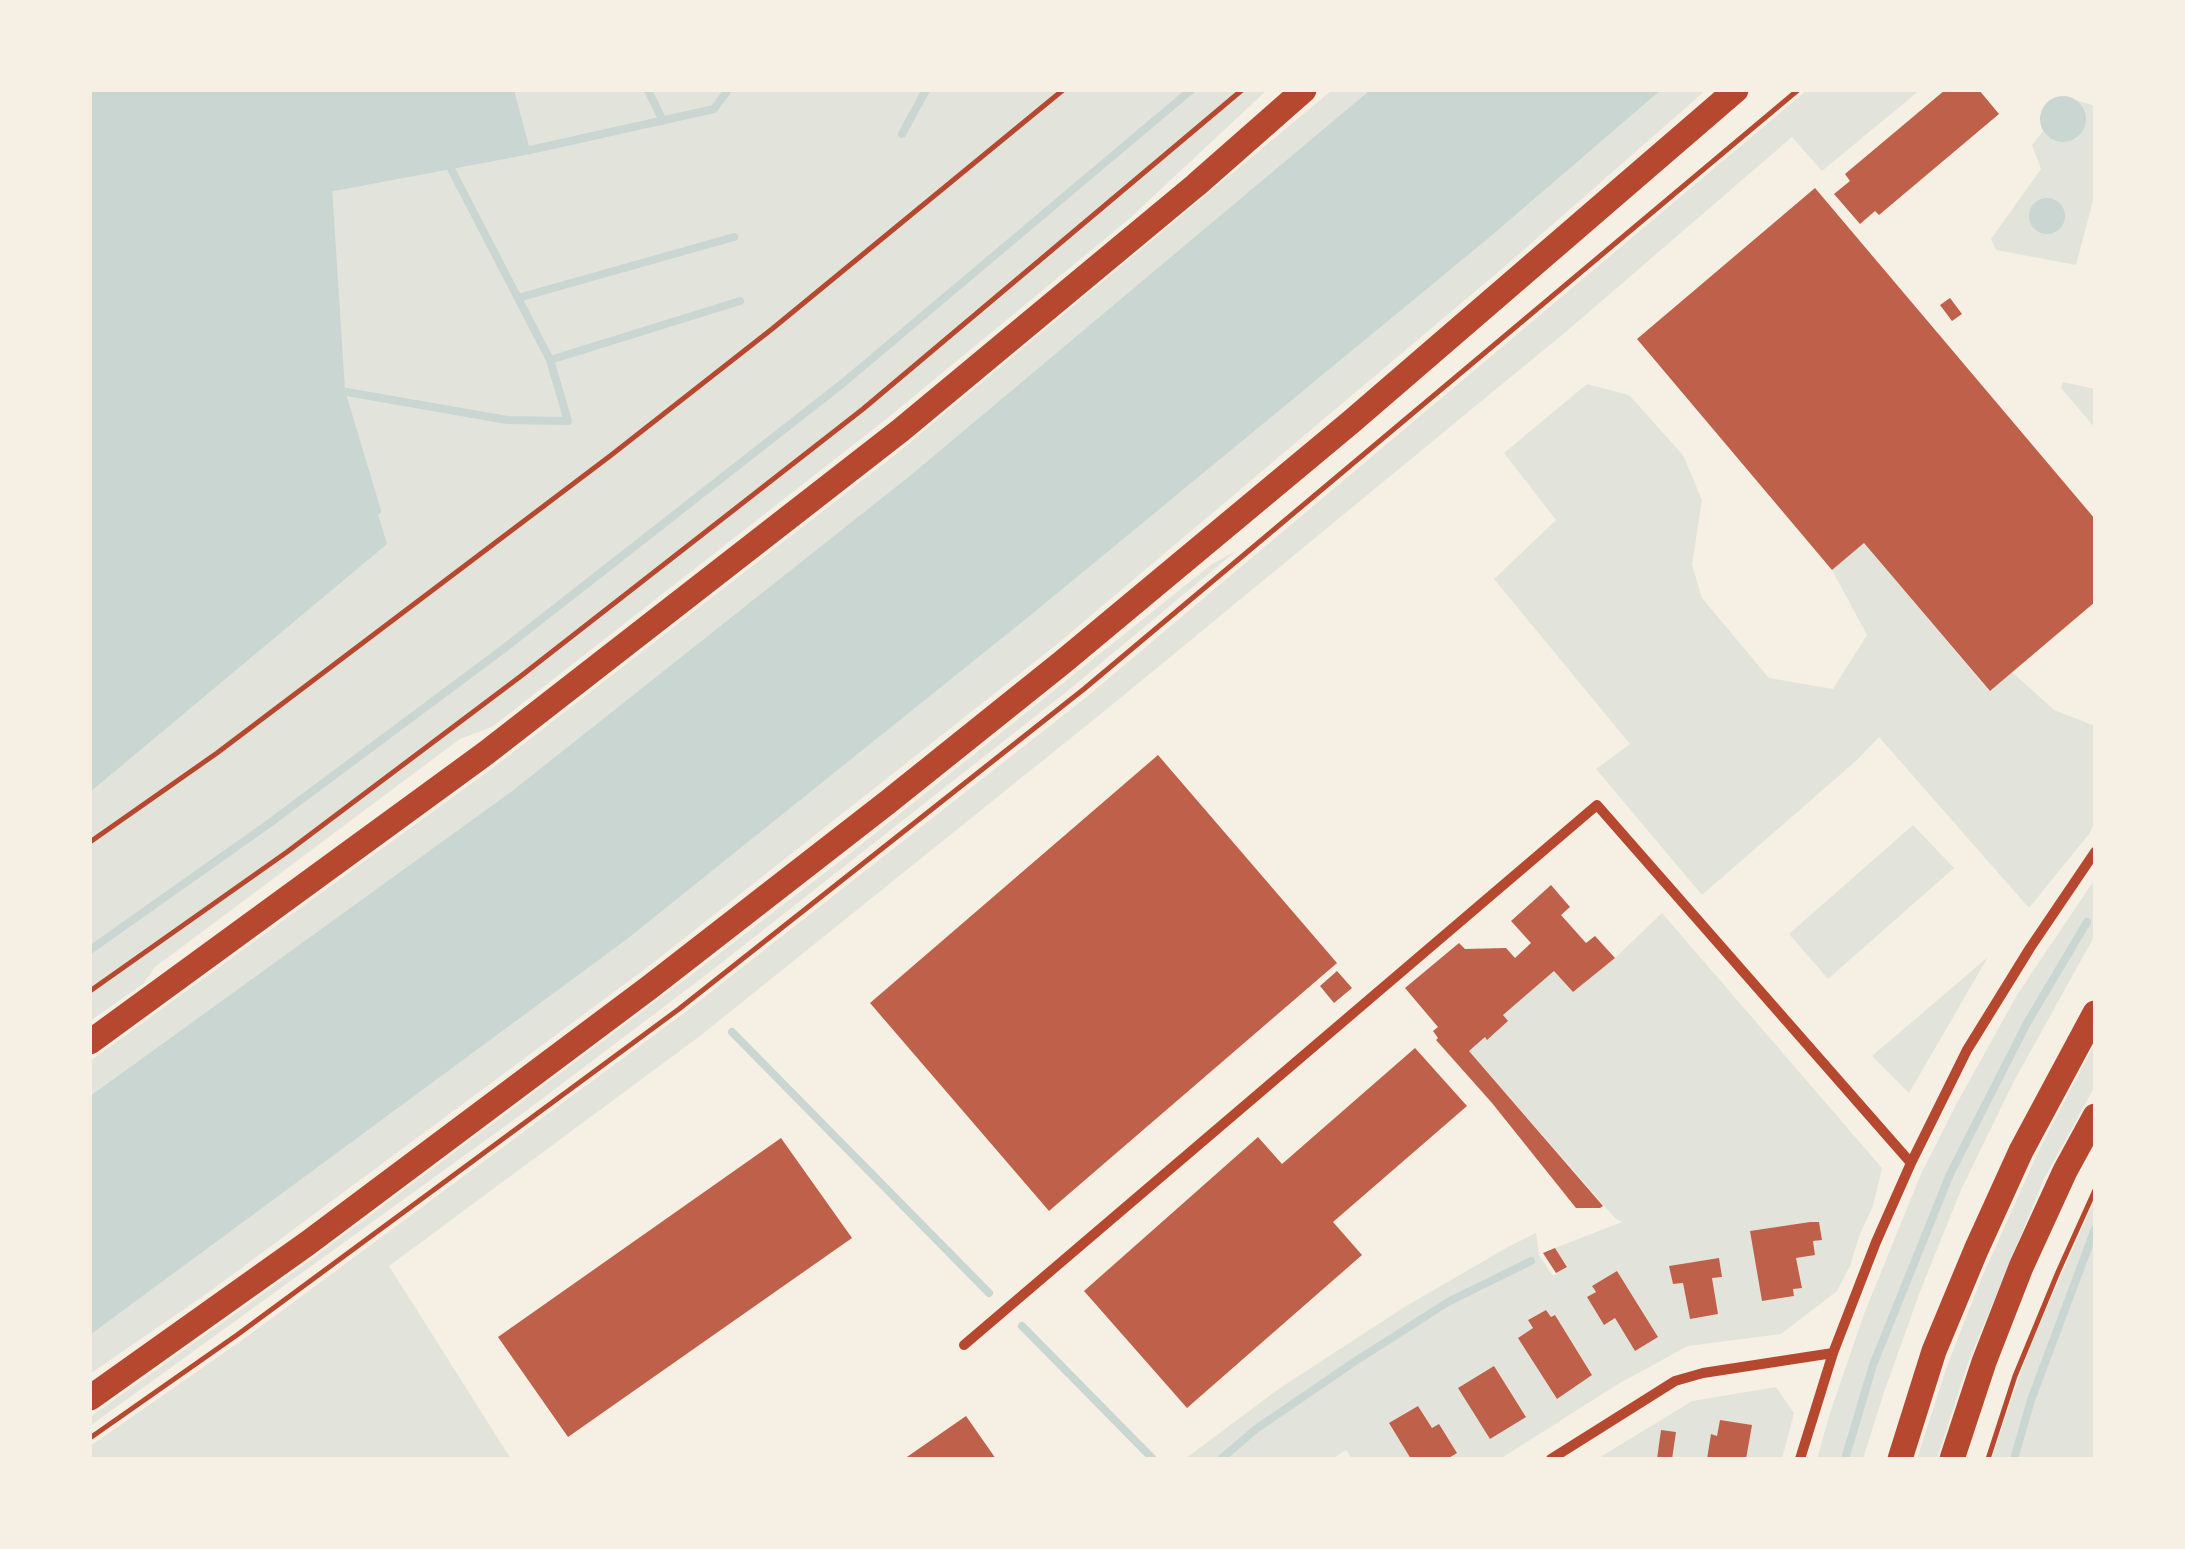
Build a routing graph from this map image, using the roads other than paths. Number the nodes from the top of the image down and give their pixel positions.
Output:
1 (1304, 90) edge
2 (1736, 93) edge
3 (2095, 852) edge
4 (2095, 1013) edge
5 (90, 1042) edge
6 (2095, 1116) edge
7 (1910, 1163) junction
8 (964, 1345) dead end
9 (1833, 1352) junction
10 (90, 1398) edge
11 (1551, 1459) edge
12 (1800, 1459) edge
13 (1900, 1459) edge
14 (1952, 1459) edge

1 - 5 highway
2 - 10 highway
3 - 7 street
4 - 13 highway
6 - 14 highway
7 - 8 street
7 - 9 street
9 - 11 street
9 - 12 street

